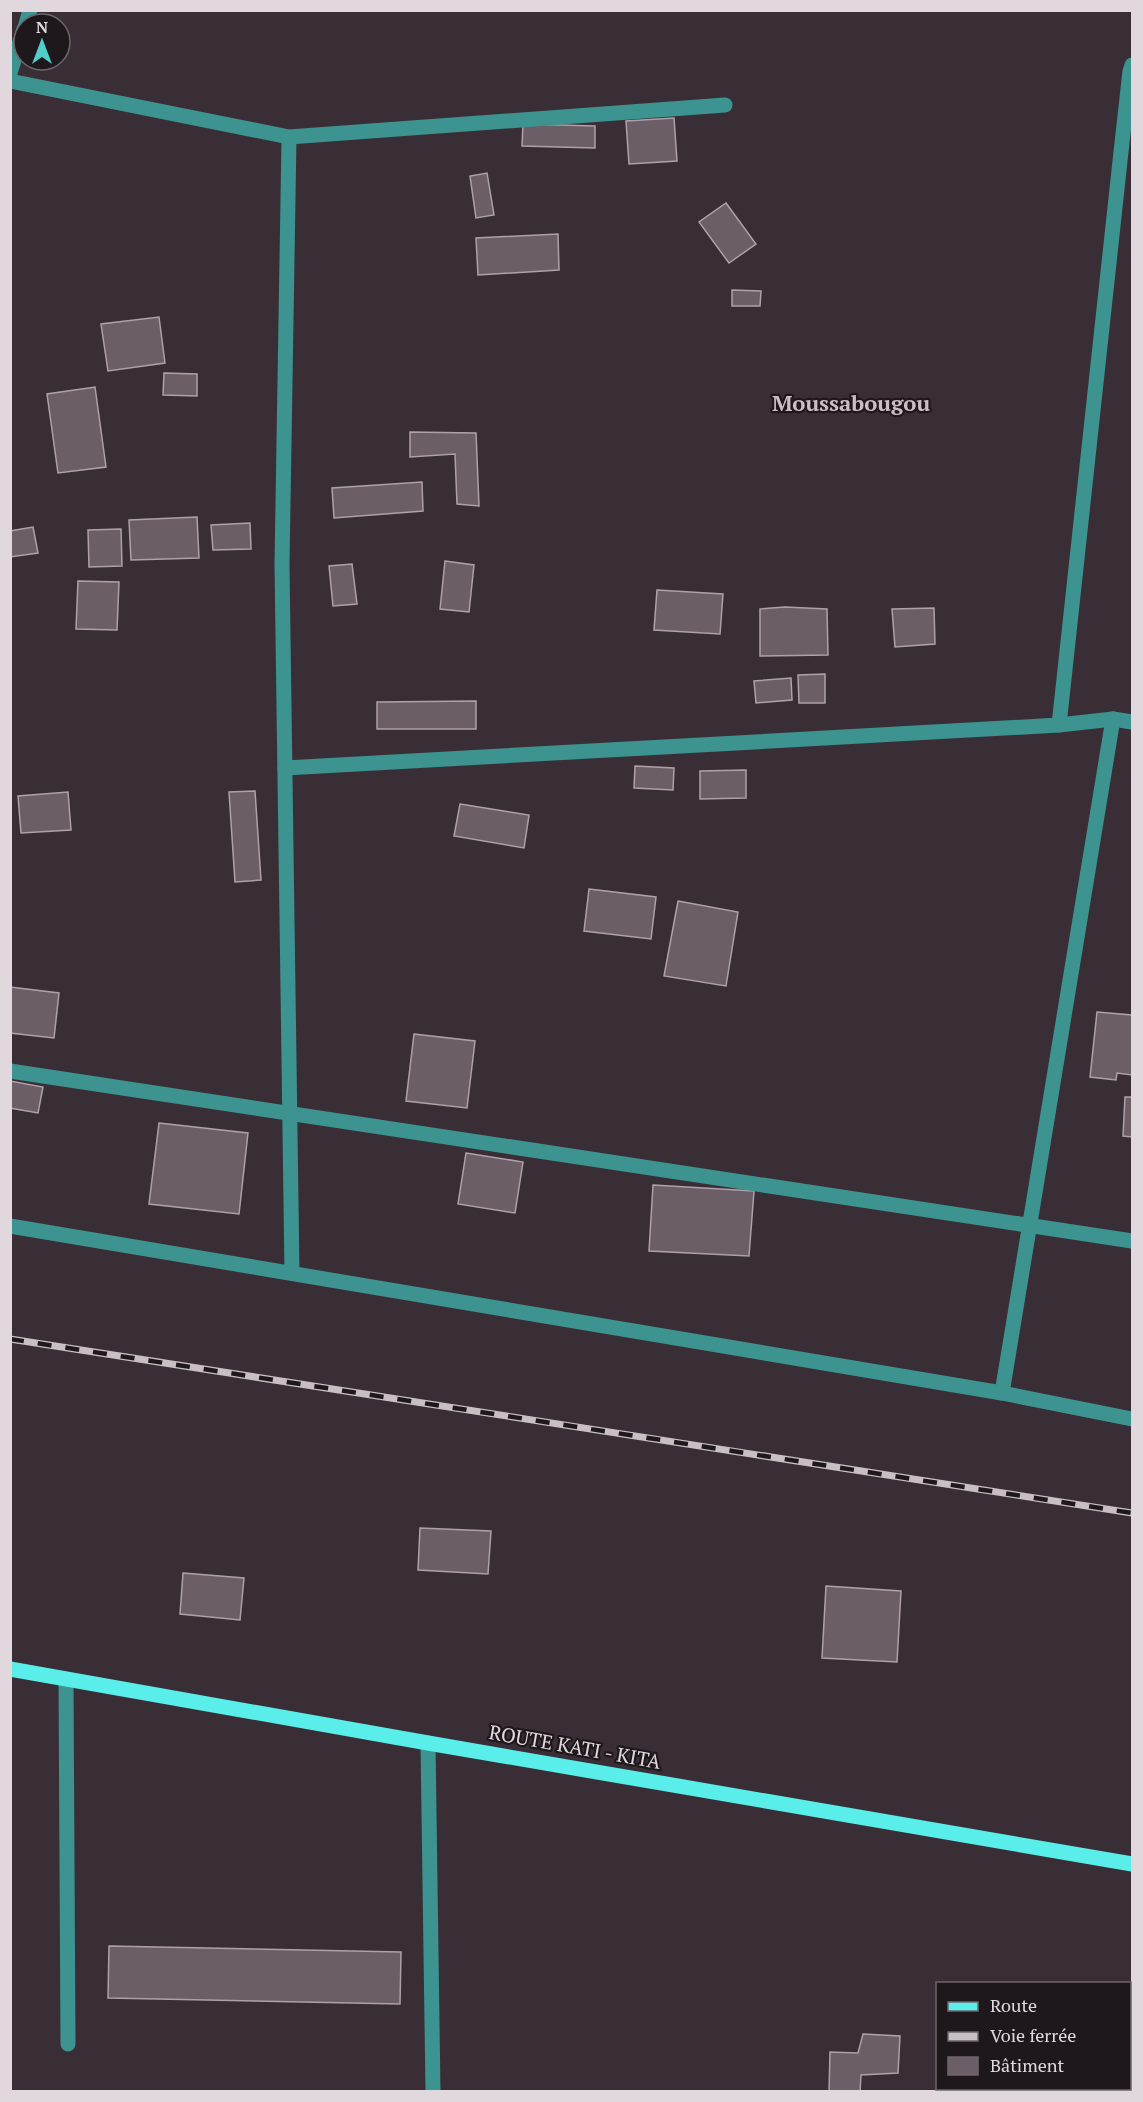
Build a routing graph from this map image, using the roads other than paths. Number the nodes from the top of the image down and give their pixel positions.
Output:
1 (1132, 65) edge
2 (10, 81) edge
3 (725, 105) dead end
4 (289, 137) junction
5 (1127, 153) edge
6 (1113, 719) junction
7 (1132, 722) edge
8 (1059, 725) junction
9 (285, 768) junction
10 (10, 1071) edge
11 (290, 1113) junction
12 (1030, 1225) junction
13 (10, 1226) edge
14 (1132, 1241) edge
15 (292, 1273) junction
16 (1002, 1393) junction
17 (1132, 1419) edge
18 (10, 1669) edge
19 (66, 1679) junction
20 (428, 1743) junction
21 (1132, 1864) edge
22 (68, 2044) dead end
23 (433, 2091) edge

1 - 5 street
2 - 4 street
3 - 4 street
4 - 9 street
5 - 8 street
6 - 7 street
6 - 8 street
6 - 12 street
8 - 9 street
9 - 11 street
10 - 11 street
11 - 12 street
11 - 15 street
12 - 14 street
12 - 16 street
13 - 15 street
15 - 16 street
16 - 17 street
18 - 19 main road, ROUTE KATI - KITA
19 - 20 main road, ROUTE KATI - KITA
19 - 22 street
20 - 21 main road, ROUTE KATI - KITA
20 - 23 street

